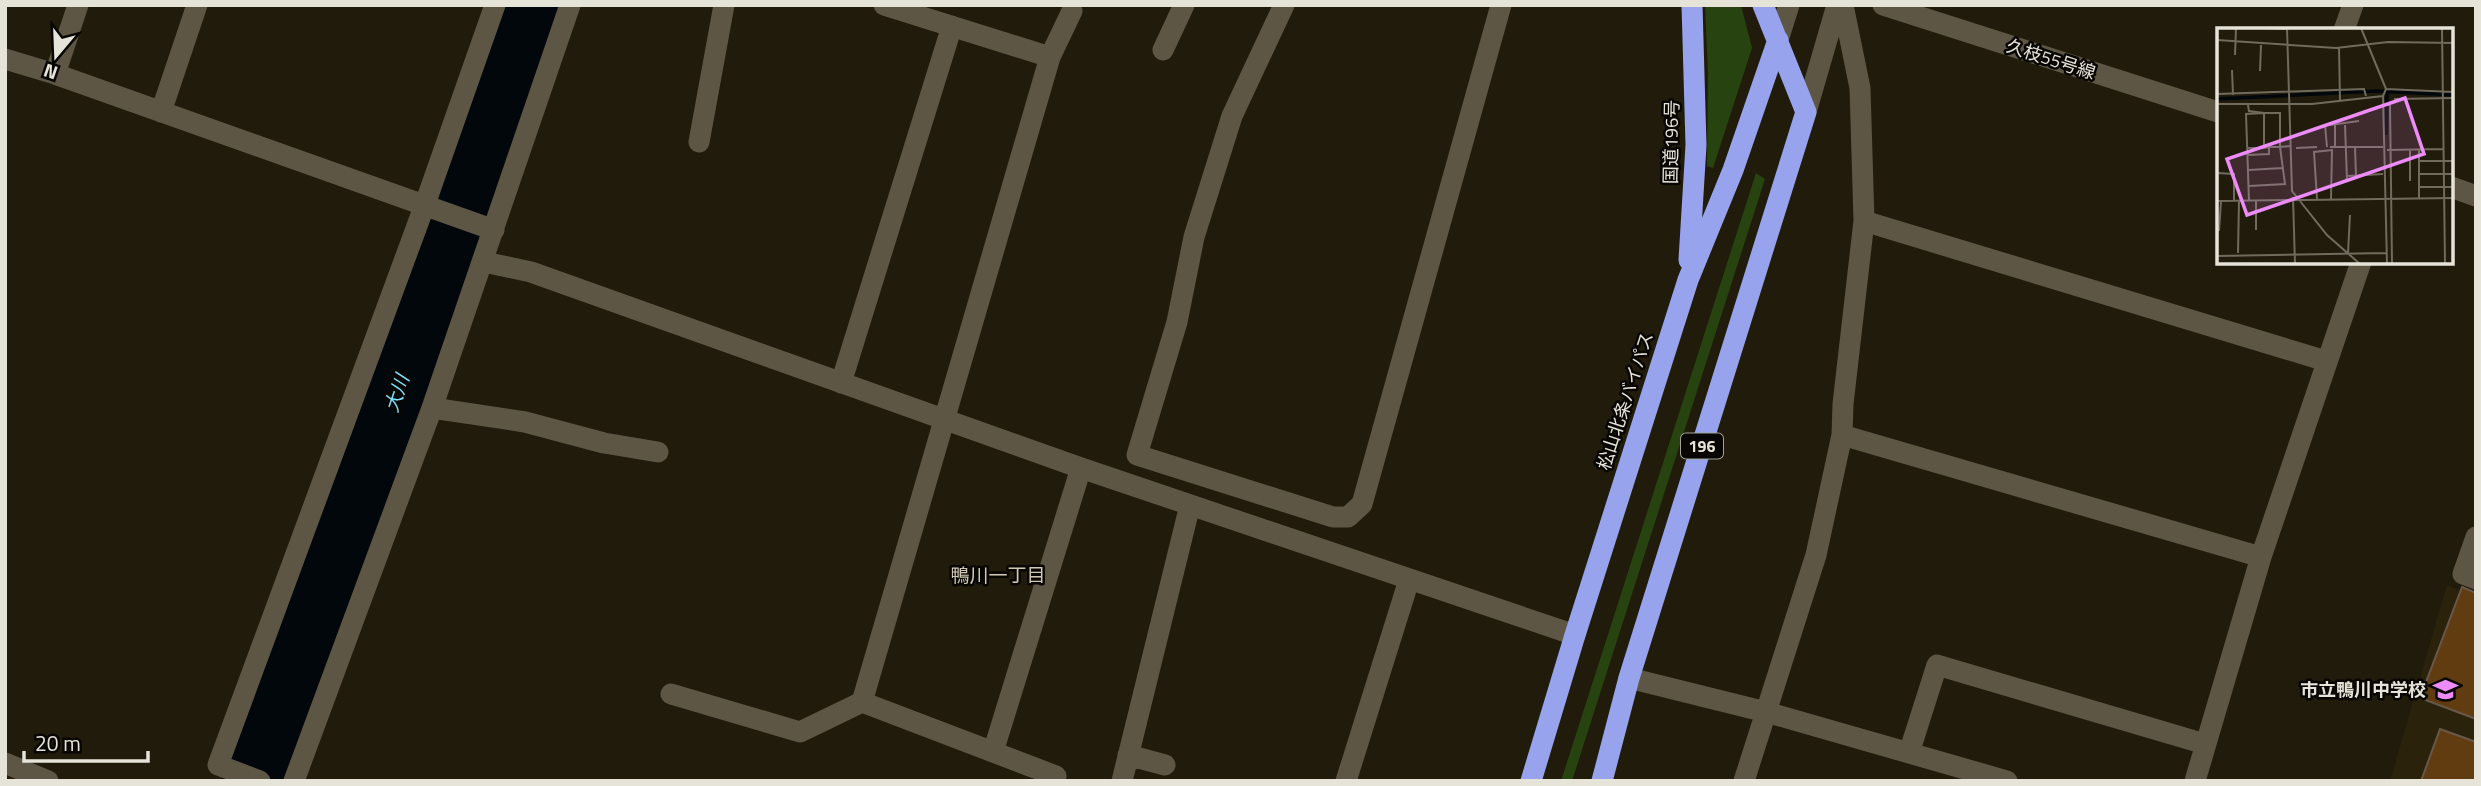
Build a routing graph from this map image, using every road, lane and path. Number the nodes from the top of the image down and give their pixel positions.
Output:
1 (78, 5) edge
2 (197, 5) edge
3 (495, 5) edge
4 (570, 5) edge
5 (724, 5) edge
6 (884, 5) edge
7 (1184, 5) edge
8 (1284, 5) edge
9 (1501, 5) edge
10 (1692, 5) edge
11 (1763, 5) edge
12 (1789, 5) edge
13 (1837, 5) edge
14 (1843, 5) edge
15 (1883, 5) edge
16 (2353, 5) edge
17 (1072, 11) dead end
18 (952, 26) junction
19 (2345, 28) edge
20 (1778, 40) junction
21 (1163, 50) dead end
22 (1050, 57) junction
23 (5, 59) edge
24 (55, 74) junction
25 (161, 112) junction
26 (1806, 112) junction
27 (2217, 112) edge
28 (699, 142) dead end
29 (2453, 188) edge
30 (2476, 196) edge
31 (431, 209) junction
32 (1864, 221) junction
33 (486, 228) junction
34 (484, 262) junction
35 (2360, 264) edge
36 (1688, 280) junction
37 (2326, 361) junction
38 (841, 383) junction
39 (432, 408) junction
40 (943, 419) junction
41 (1842, 435) junction
42 (658, 452) dead end
43 (1081, 468) junction
44 (1190, 505) junction
45 (2476, 537) edge
46 (2260, 557) junction
47 (2476, 579) edge
48 (1409, 580) junction
49 (1574, 635) junction
50 (1629, 678) junction
51 (671, 694) dead end
52 (862, 702) junction
53 (1766, 712) junction
54 (2205, 744) junction
55 (993, 752) junction
56 (1909, 753) junction
57 (1128, 755) junction
58 (5, 763) edge
59 (1165, 765) dead end
60 (1056, 776) dead end
61 (1969, 776) edge
62 (48, 781) edge
63 (260, 781) edge
64 (294, 781) edge
65 (1122, 781) edge
66 (1346, 781) edge
67 (1531, 781) edge
68 (1602, 781) edge
69 (1744, 781) edge
70 (2007, 781) edge
71 (2195, 781) edge

1 - 24 street
2 - 25 street
3 - 31 street
4 - 33 street
5 - 28 street
6 - 18 street
7 - 21 street
8 - 9 street
10 - 36 highway, 国道196号
11 - 20 highway
12 - 20 street
13 - 26 street
14 - 32 street
15 - 27 street, 久枝55号線
16 - 19 street
17 - 22 street
18 - 22 street
18 - 38 street
20 - 26 highway
20 - 36 highway, 松山北条バイパス
22 - 40 street
23 - 24 street
24 - 25 street
25 - 31 street
26 - 50 highway, 196
29 - 30 street
31 - 33 street
31 - 63 street
32 - 37 street
32 - 41 street
33 - 34 street
34 - 38 street
34 - 39 street
35 - 37 street
36 - 49 highway, 松山北条バイパス
37 - 46 street
38 - 40 street
39 - 42 street
39 - 64 street
40 - 43 street
40 - 52 street
41 - 46 street
41 - 53 street
43 - 44 street
43 - 55 street
44 - 48 street
44 - 57 street
45 - 47 street
46 - 54 street
48 - 49 street
48 - 66 street
49 - 67 highway, 松山北条バイパス
50 - 53 street
50 - 68 highway, 196
51 - 52 street
52 - 55 street
53 - 56 street
53 - 69 street
54 - 56 street
54 - 71 street
55 - 60 street
56 - 61 street
57 - 59 street
57 - 65 street
58 - 62 street
61 - 70 street

